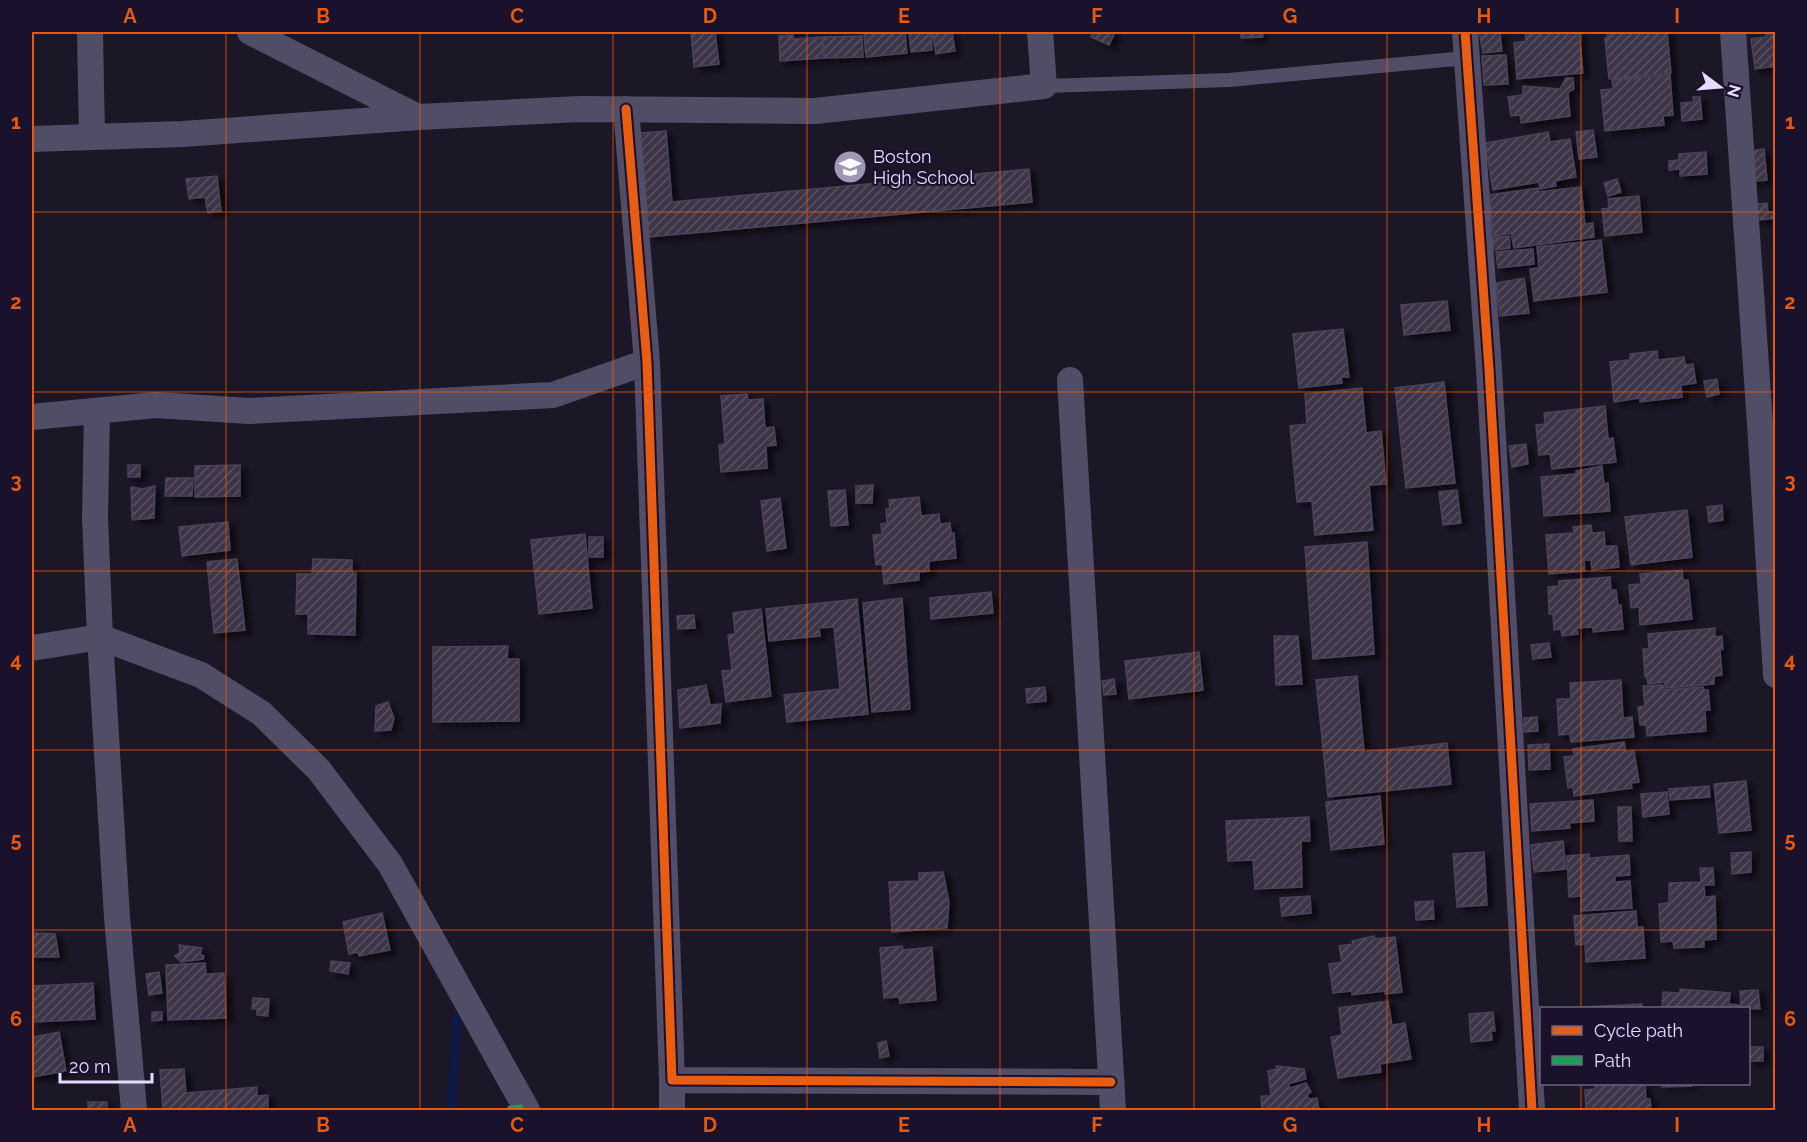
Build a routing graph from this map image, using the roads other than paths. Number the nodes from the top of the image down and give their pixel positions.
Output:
1 (90, 32) edge
2 (250, 32) edge
3 (1040, 32) edge
4 (1464, 32) edge
5 (1733, 32) edge
6 (1466, 58) junction
7 (1044, 86) junction
8 (626, 109) junction
9 (419, 117) junction
10 (92, 137) junction
11 (32, 139) edge
12 (647, 362) junction
13 (1070, 380) dead end
14 (98, 412) junction
15 (32, 417) edge
16 (100, 637) junction
17 (32, 648) edge
18 (1776, 675) edge
19 (672, 1080) junction
20 (1111, 1082) junction
21 (134, 1110) edge
22 (527, 1110) edge
23 (672, 1110) edge
24 (1113, 1110) edge
25 (1532, 1110) edge

1 - 10 street
2 - 9 street
3 - 7 street
4 - 6 street
5 - 18 street
6 - 7 lane
6 - 25 street
7 - 8 street
8 - 9 street
8 - 12 street
9 - 10 street
10 - 11 street
12 - 14 street
12 - 19 street
13 - 20 street
14 - 15 street
14 - 16 street
16 - 17 street
16 - 21 street
16 - 22 street
19 - 20 street
19 - 23 street
20 - 24 street

